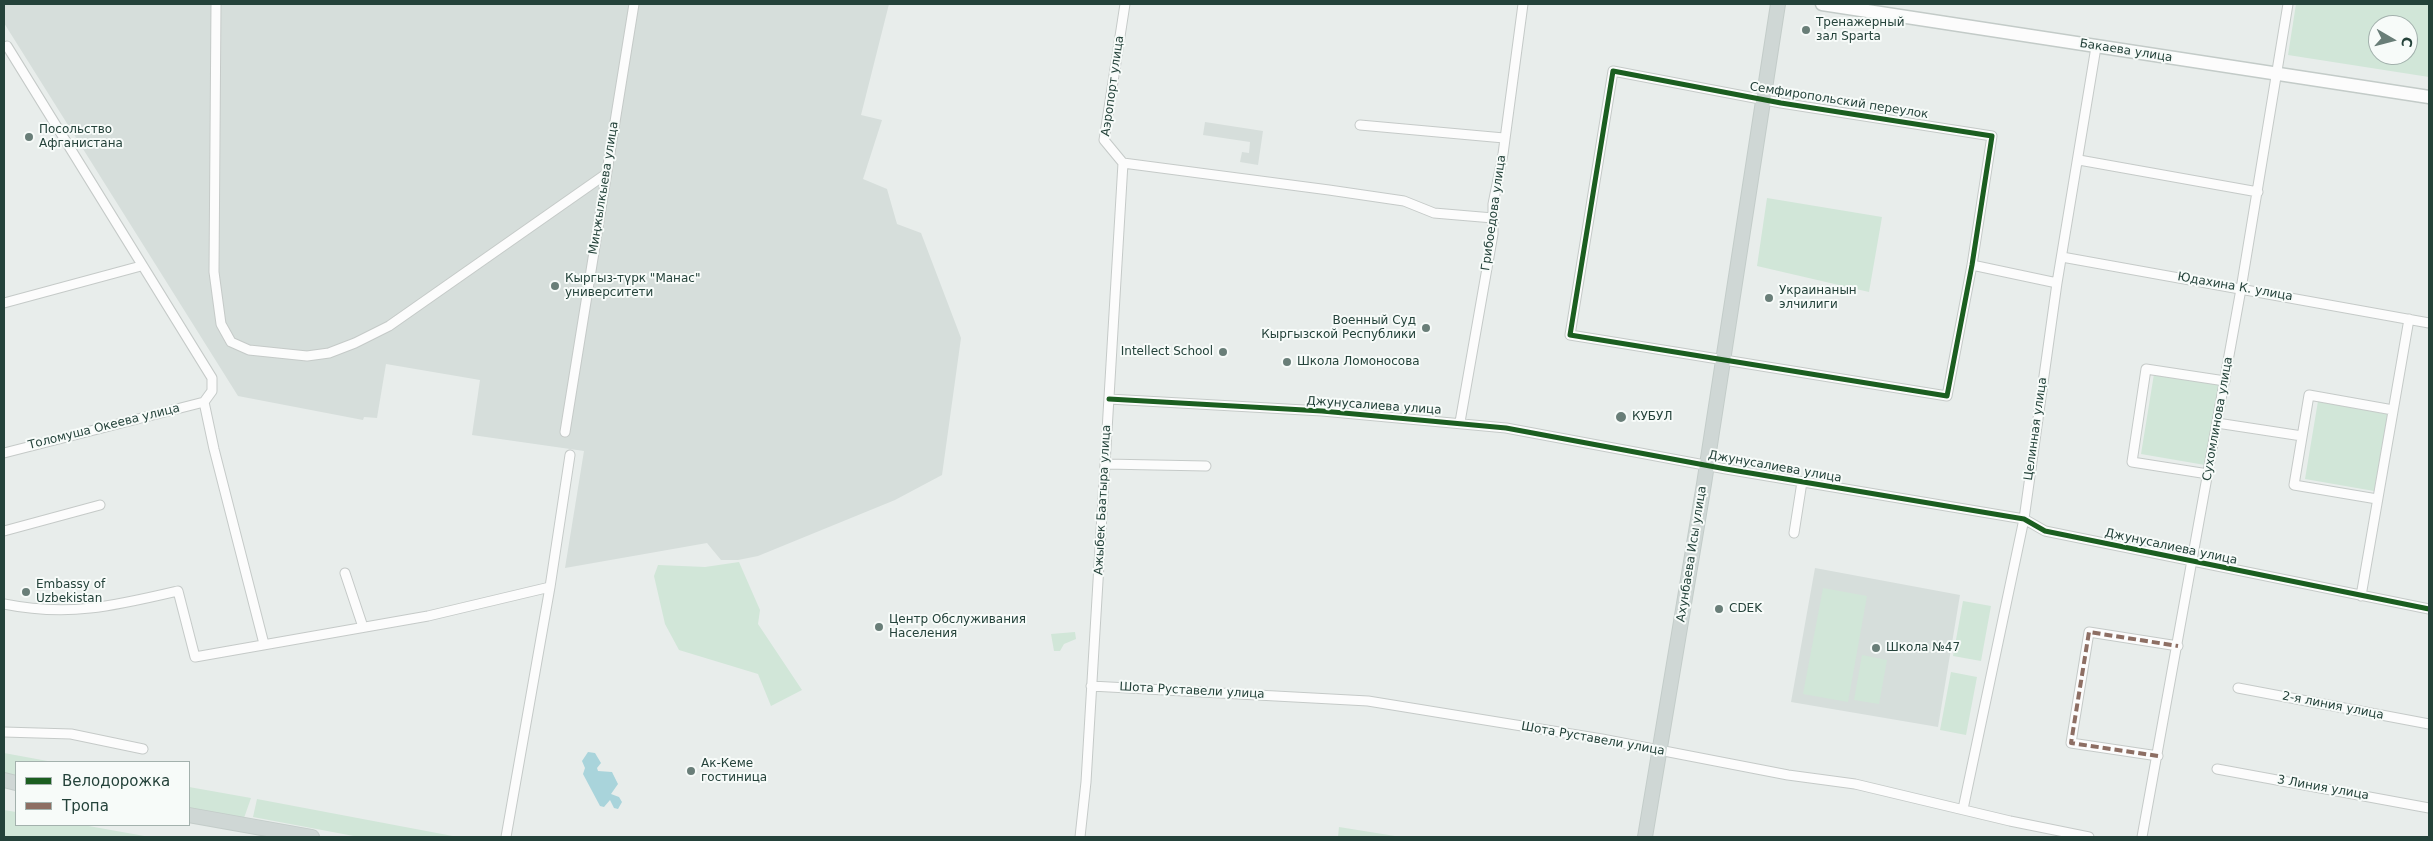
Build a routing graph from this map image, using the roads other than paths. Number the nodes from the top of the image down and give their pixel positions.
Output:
1 (216, 4) edge
2 (634, 4) edge
3 (1125, 4) edge
4 (1523, 4) edge
5 (1778, 4) edge
6 (1822, 4) edge
7 (2288, 4) edge
8 (7, 46) dead end
9 (2096, 47) junction
10 (2276, 74) junction
11 (2429, 97) edge
12 (1763, 100) junction
13 (1360, 125) dead end
14 (1504, 138) junction
15 (2079, 160) junction
16 (1123, 163) junction
17 (606, 174) junction
18 (2258, 192) junction
19 (1493, 218) junction
20 (2062, 257) junction
21 (1972, 265) junction
22 (141, 266) junction
23 (2057, 283) junction
24 (2241, 288) junction
25 (4, 302) edge
26 (2409, 319) junction
27 (2429, 323) edge
28 (1722, 361) junction
29 (2225, 381) junction
30 (1109, 399) junction
31 (204, 402) junction
32 (2393, 410) junction
33 (1460, 422) junction
34 (2218, 423) junction
35 (565, 432) dead end
36 (2302, 436) junction
37 (4, 453) edge
38 (570, 455) dead end
39 (1105, 464) junction
40 (1707, 465) junction
41 (1206, 466) dead end
42 (2208, 474) junction
43 (1802, 482) junction
44 (2378, 500) junction
45 (100, 505) dead end
46 (2024, 519) junction
47 (4, 531) edge
48 (1794, 533) dead end
49 (2193, 561) junction
50 (345, 573) dead end
51 (550, 587) junction
52 (2361, 596) junction
53 (4, 604) edge
54 (2429, 609) edge
55 (363, 627) junction
56 (264, 644) junction
57 (2178, 646) junction
58 (1091, 686) junction
59 (2238, 688) dead end
60 (2429, 724) edge
61 (4, 732) edge
62 (144, 749) dead end
63 (1660, 752) junction
64 (2158, 756) junction
65 (2217, 768) dead end
66 (2429, 808) edge
67 (1963, 809) junction
68 (190, 815) edge
69 (312, 837) edge
70 (506, 837) edge
71 (1080, 837) edge
72 (1645, 837) edge
73 (2089, 837) edge
74 (2142, 837) edge

1 - 17 street
2 - 17 street, Миңжылкыева улица
3 - 16 street, Аэропорт улица
4 - 14 street, Грибоедова улица
5 - 12 main road, Ахунбаева Исы улица
6 - 9 main road, Бакаева улица
7 - 10 street, Сухомлинова улица
8 - 22 street
9 - 10 main road, Бакаева улица
9 - 15 street, Целинная улица
10 - 11 main road, Бакаева улица
10 - 18 street, Сухомлинова улица
12 - 21 street, Семфиропольский переулок
12 - 28 main road, Ахунбаева Исы улица
12 - 28 street, Семфиропольский переулок
13 - 14 street
14 - 19 street, Грибоедова улица
15 - 18 street
15 - 20 street, Целинная улица
16 - 19 street
16 - 30 street, Ажыбек Баатыра улица
17 - 35 street, Миңжылкыева улица
18 - 24 street, Сухомлинова улица
19 - 33 street, Грибоедова улица
20 - 23 street, Целинная улица
20 - 24 street, Юдахина К. улица
21 - 23 street
21 - 28 street, Семфиропольский переулок
22 - 25 street
22 - 31 street
23 - 46 street, Целинная улица
24 - 26 street, Юдахина К. улица
24 - 29 street, Сухомлинова улица
26 - 27 street, Юдахина К. улица
26 - 32 street
28 - 40 main road, Ахунбаева Исы улица
29 - 34 street, Сухомлинова улица
29 - 42 street
30 - 33 street, Джунусалиева улица
30 - 39 street, Ажыбек Баатыра улица
31 - 37 street, Толомуша Океева улица
31 - 56 street
32 - 36 street
32 - 44 street
33 - 40 street, Джунусалиева улица
34 - 36 street
34 - 42 street, Сухомлинова улица
36 - 44 street
38 - 51 street
39 - 41 street
39 - 58 street, Ажыбек Баатыра улица
40 - 43 street, Джунусалиева улица
40 - 63 main road, Ахунбаева Исы улица
42 - 49 street, Сухомлинова улица
43 - 46 street, Джунусалиева улица
43 - 48 street
44 - 52 street
45 - 47 street
46 - 49 street, Джунусалиева улица
46 - 67 street, Целинная улица
49 - 52 street, Джунусалиева улица
49 - 57 street, Сухомлинова улица
50 - 55 street
51 - 55 street
51 - 70 street
52 - 54 street, Джунусалиева улица
53 - 56 street
55 - 56 street
57 - 64 street, Сухомлинова улица
57 - 64 street
58 - 63 street, Шота Руставели улица
58 - 71 street, Ажыбек Баатыра улица
59 - 60 street, 2-я линия улица
61 - 62 street
63 - 67 street, Шота Руставели улица
63 - 72 main road, Ахунбаева Исы улица
64 - 74 street, Сухомлинова улица
65 - 66 street, 3 Линия улица
67 - 73 street, Шота Руставели улица
68 - 69 main road

